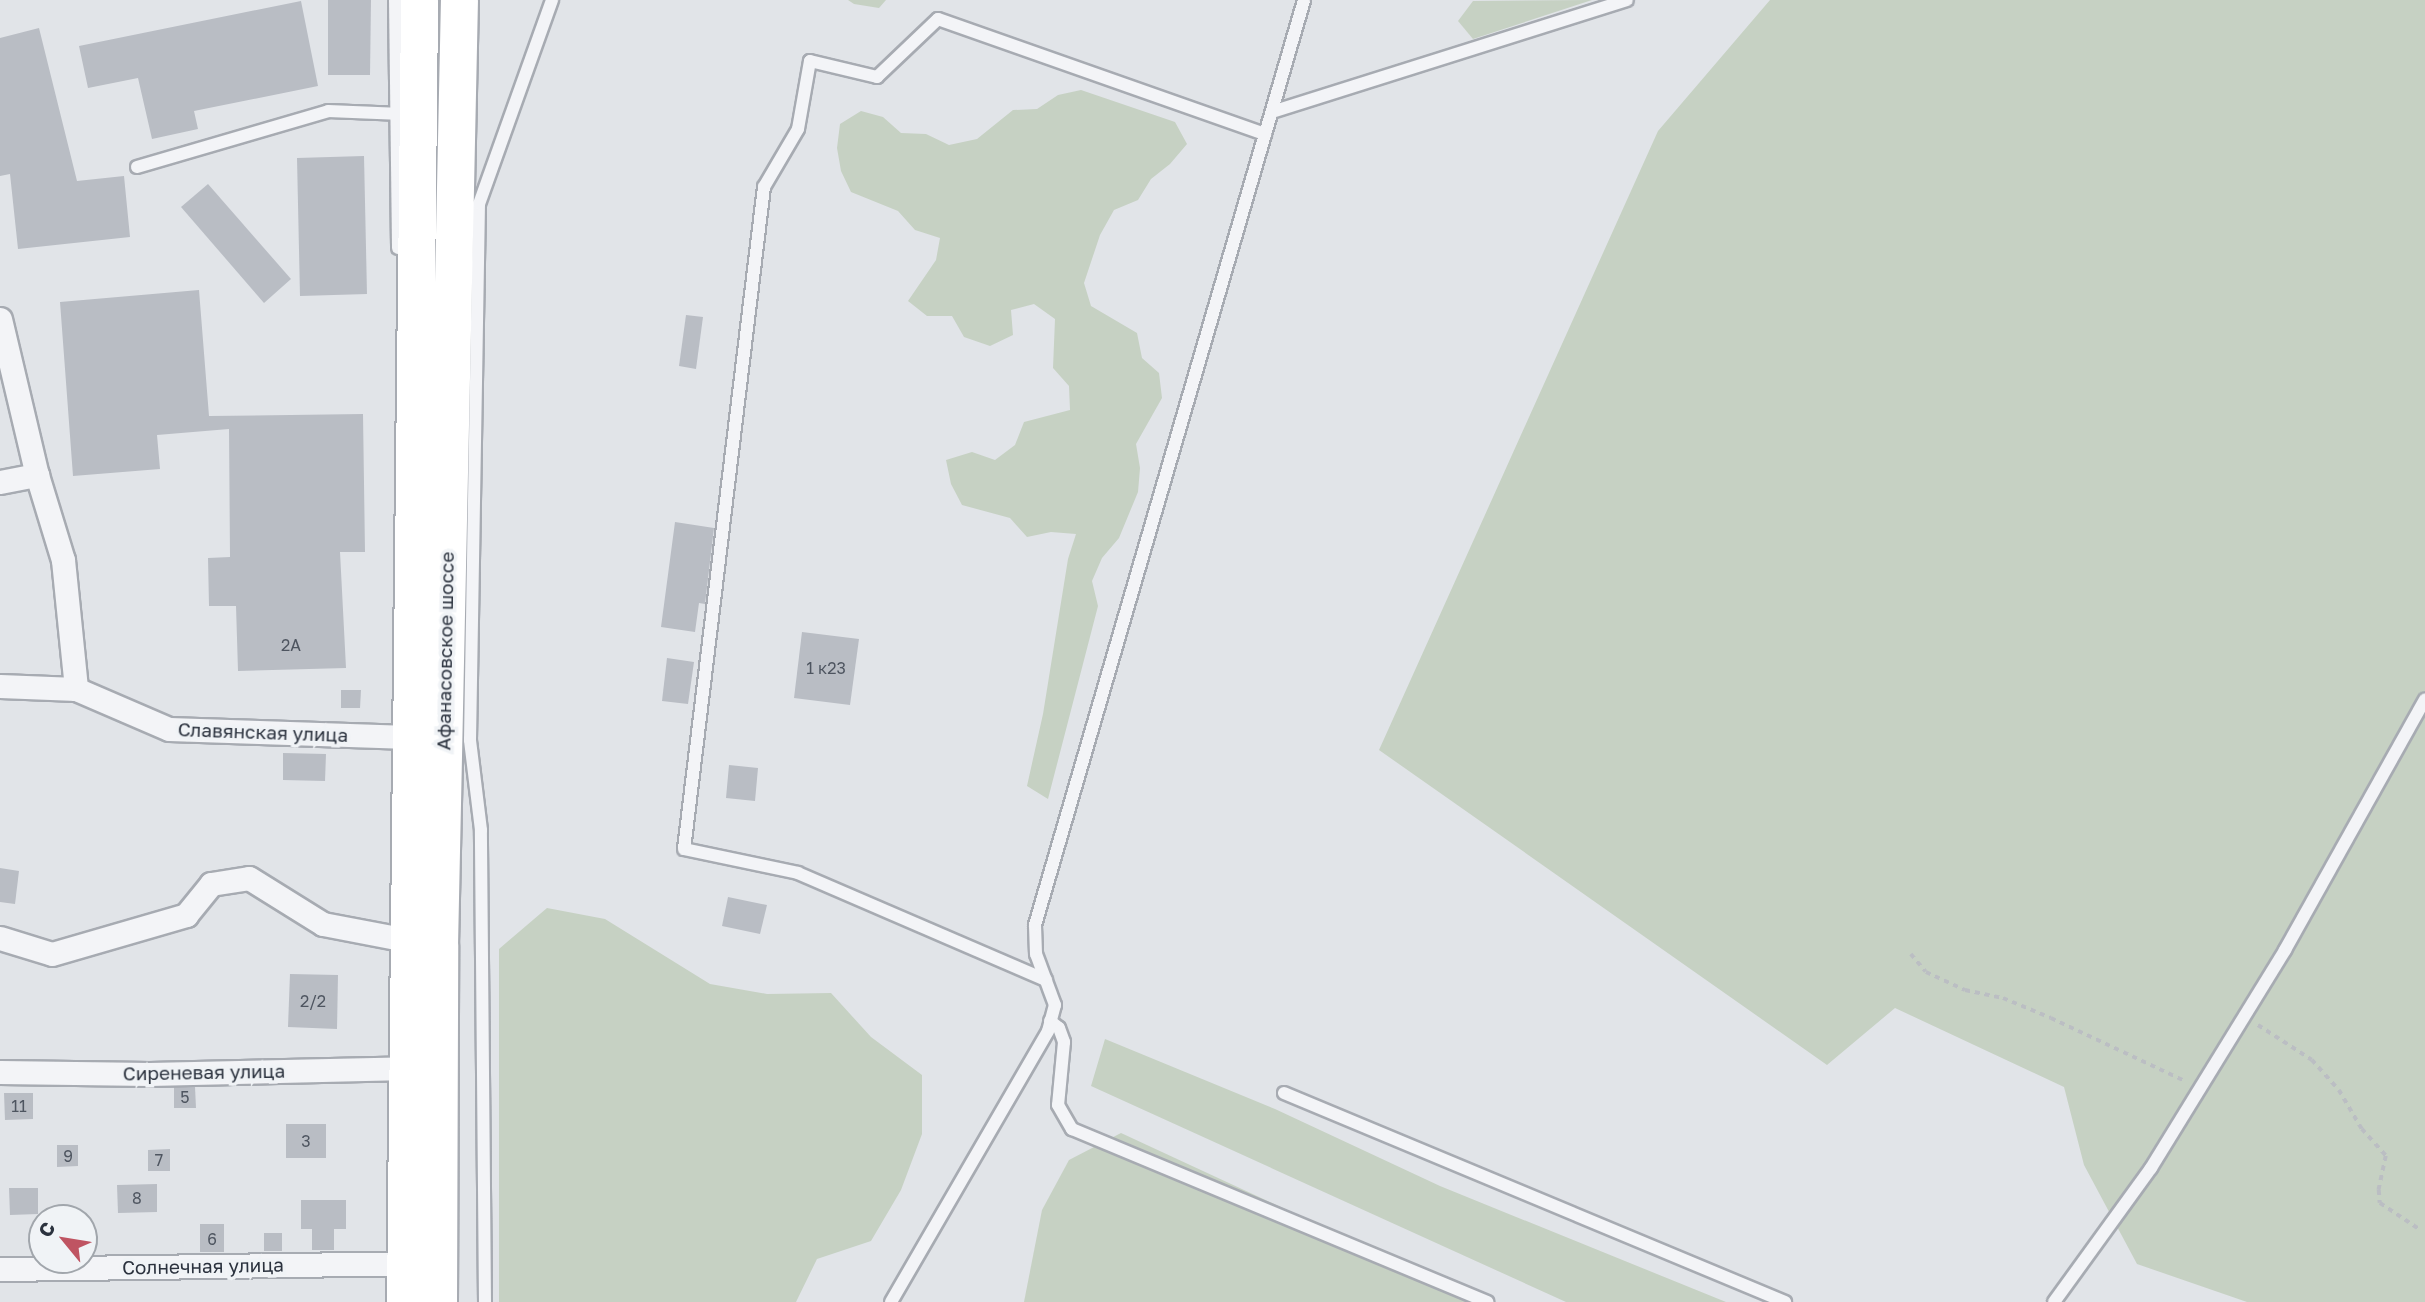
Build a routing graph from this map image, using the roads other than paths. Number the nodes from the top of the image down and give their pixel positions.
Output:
1 (395, 0) edge
2 (419, 0) edge
3 (459, 0) edge
4 (552, 0) edge
5 (1304, 0) edge
6 (1627, 0) edge
7 (1272, 111) junction
8 (406, 115) junction
9 (1265, 134) junction
10 (137, 167) dead end
11 (398, 260) dead end
12 (0, 319) edge
13 (37, 475) junction
14 (0, 482) edge
15 (0, 686) edge
16 (76, 689) junction
17 (2425, 699) edge
18 (409, 737) junction
19 (0, 939) edge
20 (407, 940) junction
21 (1046, 980) junction
22 (1050, 1021) junction
23 (408, 1068) junction
24 (0, 1072) edge
25 (1284, 1093) dead end
26 (405, 1263) junction
27 (0, 1269) edge
28 (405, 1302) edge
29 (438, 1302) edge
30 (485, 1302) edge
31 (891, 1302) edge
32 (1487, 1302) edge
33 (1785, 1302) edge
34 (2054, 1302) edge

1 - 8 lane
2 - 8 main road, Афанасовское шоссе
3 - 29 main road, Афанасовское шоссе
4 - 30 lane
5 - 7 lane
6 - 7 lane
7 - 9 lane
8 - 10 lane
8 - 11 lane
8 - 18 main road, Афанасовское шоссе
9 - 21 lane
9 - 21 lane
12 - 13 street
13 - 14 street
13 - 16 street
15 - 16 street, Славянская улица
16 - 18 street, Славянская улица
17 - 34 lane
18 - 20 main road, Афанасовское шоссе
19 - 20 street
20 - 23 main road, Афанасовское шоссе
21 - 22 lane
22 - 31 lane
22 - 32 lane
23 - 24 street, Сиреневая улица
23 - 26 main road, Афанасовское шоссе
25 - 33 lane
26 - 27 street, Солнечная улица
26 - 28 main road, Афанасовское шоссе

